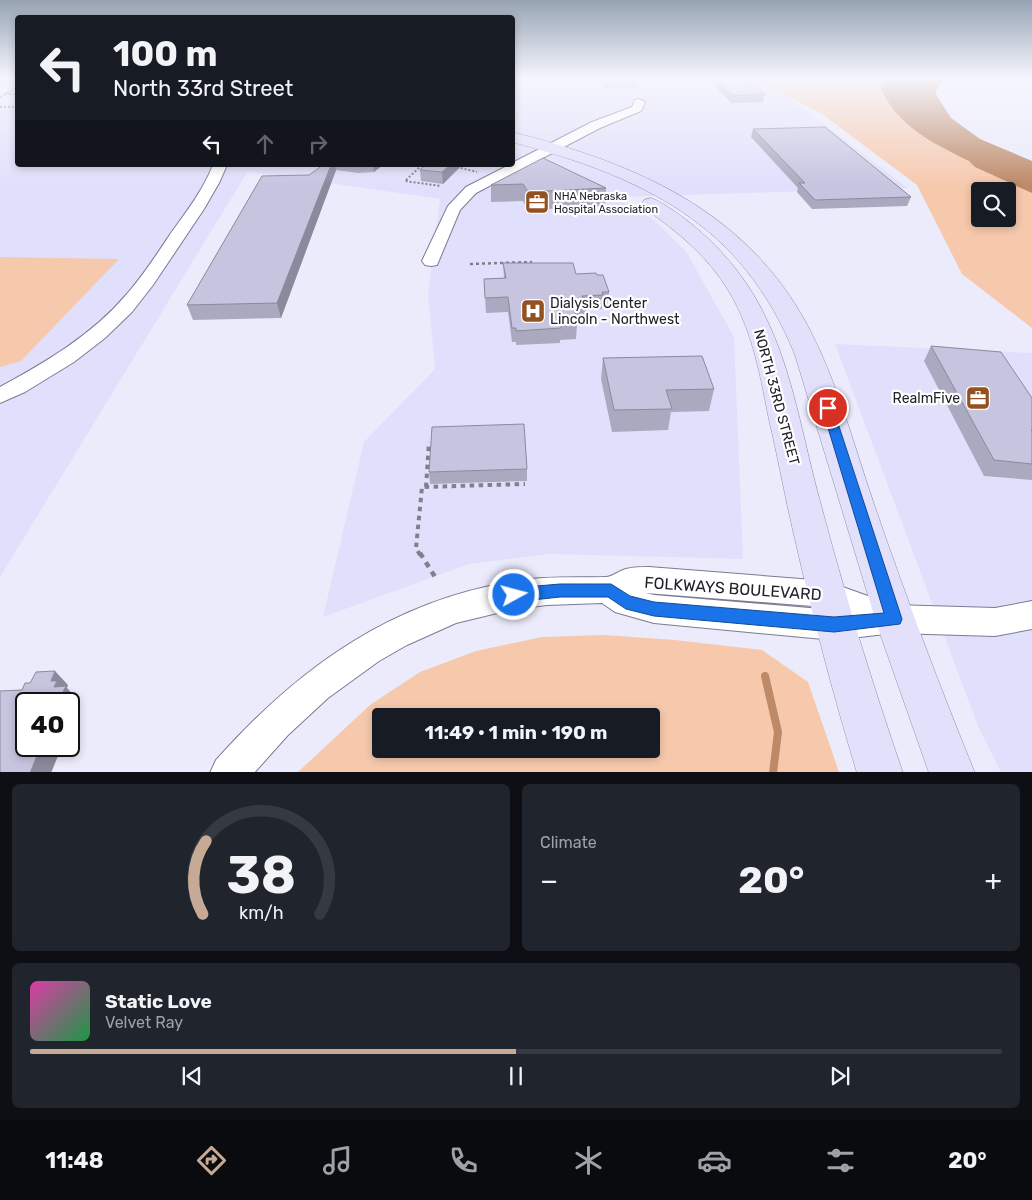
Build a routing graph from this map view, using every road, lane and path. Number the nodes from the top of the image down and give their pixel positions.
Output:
1 (625, 114) edge
2 (529, 147) edge
3 (515, 158) edge
4 (219, 167) edge
5 (456, 167) edge
6 (503, 167) edge
7 (418, 169) joint
8 (423, 170) edge
9 (482, 174) dead end
10 (441, 186) edge
11 (431, 261) dead end
12 (470, 264) dead end
13 (532, 268) edge
14 (0, 396) edge
15 (429, 442) edge
16 (525, 484) dead end
17 (426, 487) junction
18 (437, 580) dead end
19 (830, 610) junction
20 (1032, 615) edge
21 (894, 619) junction
22 (229, 772) edge
23 (880, 772) edge
24 (952, 772) edge

1 - 2 street
2 - 3 street
2 - 19 main road, NORTH 33RD STREET
2 - 21 main road
4 - 14 street
5 - 9 path
6 - 11 street
7 - 8 path
7 - 10 path
12 - 13 path
15 - 17 path
16 - 17 path
17 - 18 path
19 - 21 street, FOLKWAYS BOULEVARD
19 - 22 street, FOLKWAYS BOULEVARD
19 - 23 main road, NORTH 33RD STREET
20 - 21 street, FOLKWAYS BOULEVARD
21 - 24 main road

